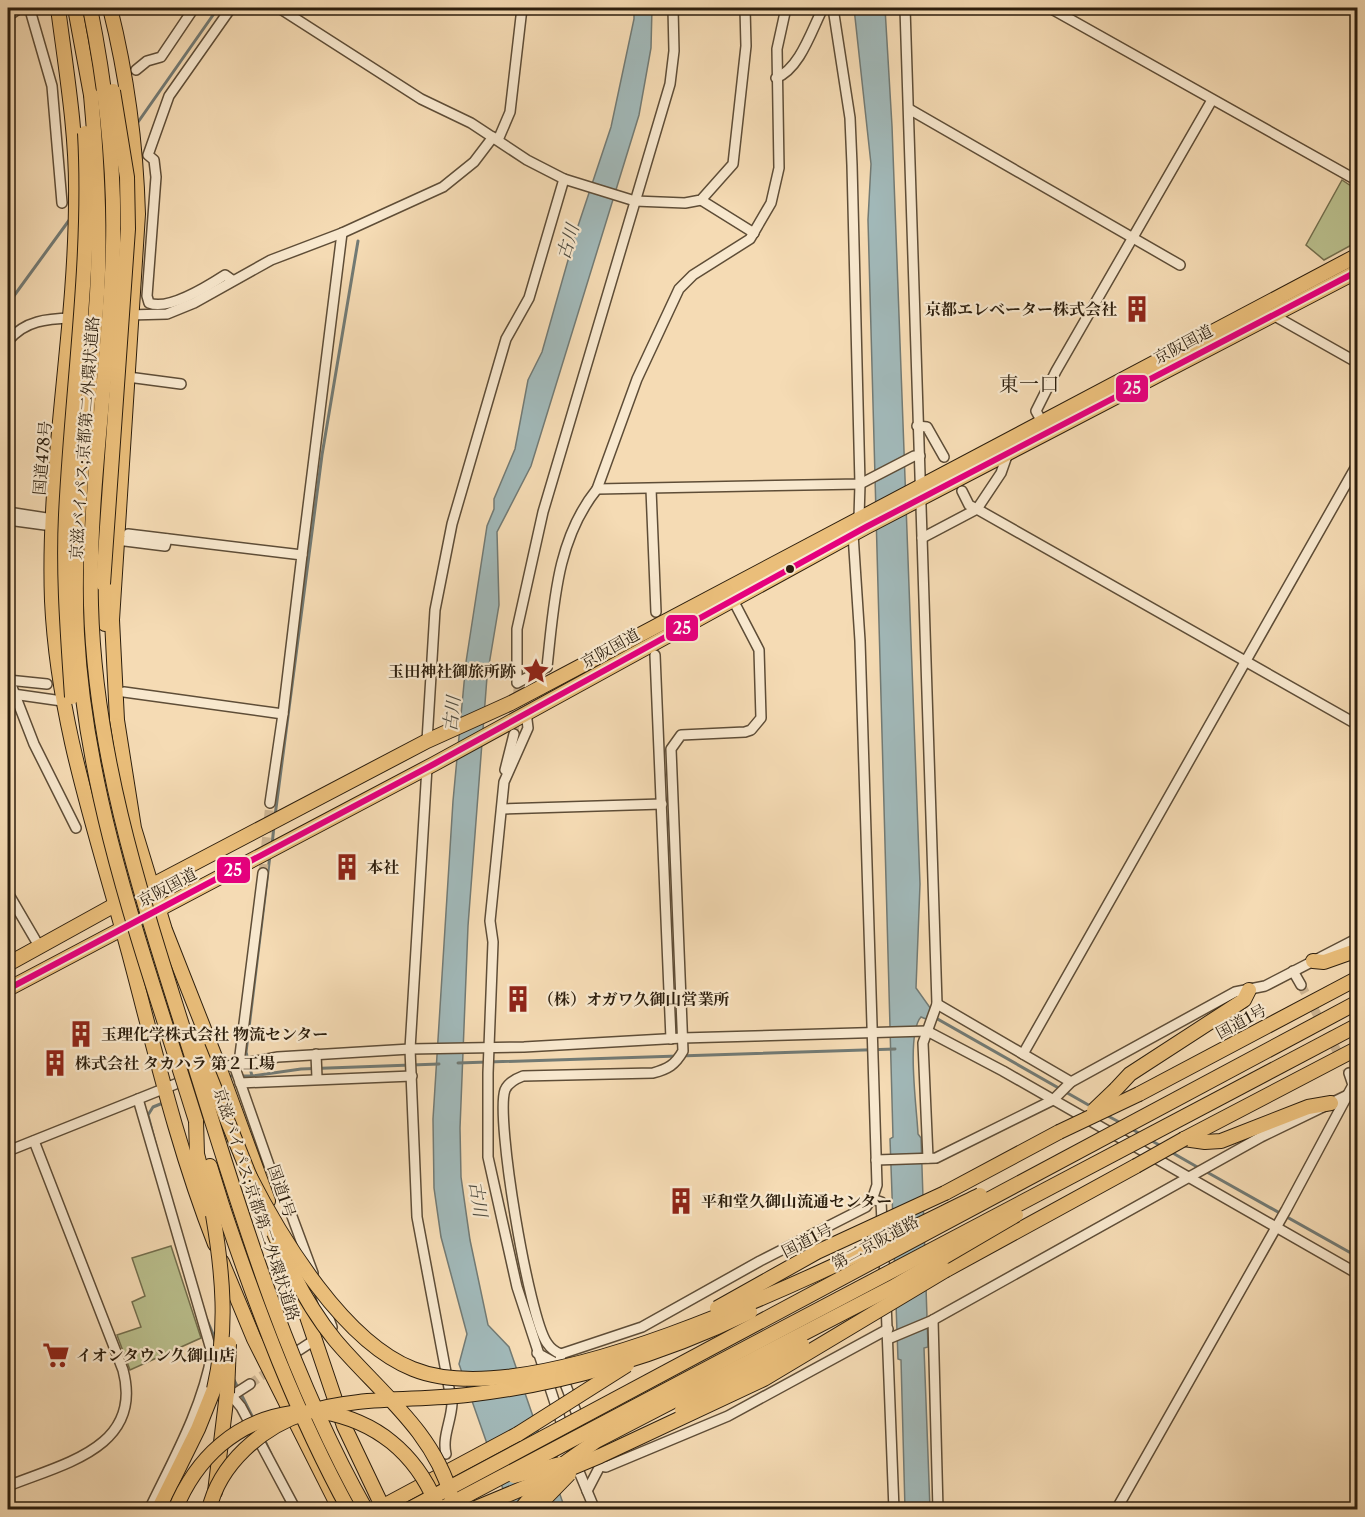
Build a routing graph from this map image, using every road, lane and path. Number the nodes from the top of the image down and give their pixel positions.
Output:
1 (58, 8) edge
2 (75, 8) edge
3 (91, 8) edge
4 (110, 8) edge
5 (194, 8) edge
6 (231, 8) edge
7 (279, 8) edge
8 (522, 8) edge
9 (673, 8) edge
10 (745, 8) edge
11 (786, 8) edge
12 (823, 8) edge
13 (832, 8) edge
14 (905, 8) edge
15 (1050, 8) edge
16 (8, 16) edge
17 (136, 70) dead end
18 (776, 78) junction
19 (121, 90) dead end
20 (91, 95) junction
21 (1212, 100) junction
22 (909, 109) junction
23 (496, 138) junction
24 (80, 148) dead end
25 (566, 180) junction
26 (1358, 181) edge
27 (633, 200) junction
28 (701, 200) junction
29 (62, 203) dead end
30 (342, 233) junction
31 (754, 233) junction
32 (1133, 238) junction
33 (1358, 255) edge
34 (1180, 265) dead end
35 (1358, 271) edge
36 (232, 280) junction
37 (133, 315) junction
38 (1273, 315) junction
39 (70, 318) junction
40 (8, 341) edge
41 (1358, 363) edge
42 (128, 377) junction
43 (181, 384) dead end
44 (1041, 420) junction
45 (917, 426) junction
46 (1008, 453) junction
47 (917, 456) junction
48 (944, 457) dead end
49 (1358, 463) edge
50 (863, 483) junction
51 (597, 489) junction
52 (651, 489) junction
53 (962, 491) dead end
54 (918, 493) junction
55 (977, 509) junction
56 (8, 512) edge
57 (8, 520) edge
58 (863, 520) junction
59 (49, 522) junction
60 (853, 534) junction
61 (122, 537) junction
62 (922, 538) junction
63 (302, 555) junction
64 (733, 600) junction
65 (656, 612) dead end
66 (520, 622) junction
67 (656, 655) dead end
68 (1245, 662) junction
69 (547, 667) junction
70 (564, 674) junction
71 (8, 678) edge
72 (519, 679) tunnel mouth
73 (47, 684) dead end
74 (119, 689) junction
75 (13, 694) junction
76 (67, 699) junction
77 (526, 712) junction
78 (284, 714) junction
79 (1358, 725) edge
80 (514, 734) tunnel mouth
81 (430, 739) junction
82 (430, 766) junction
83 (504, 782) junction
84 (270, 803) tunnel mouth
85 (662, 804) junction
86 (502, 809) junction
87 (76, 828) dead end
88 (250, 861) junction
89 (262, 873) tunnel mouth
90 (151, 886) junction
91 (8, 892) edge
92 (260, 902) junction
93 (114, 905) junction
94 (152, 911) junction
95 (122, 930) junction
96 (1358, 938) edge
97 (39, 946) junction
98 (1358, 950) edge
99 (1313, 961) junction
100 (8, 964) edge
101 (1293, 971) junction
102 (1358, 978) edge
103 (1301, 985) tunnel mouth
104 (8, 989) edge
105 (1249, 990) junction
106 (1358, 1002) edge
107 (937, 1006) junction
108 (1358, 1025) edge
109 (925, 1030) junction
110 (871, 1032) junction
111 (682, 1038) junction
112 (670, 1040) junction
113 (486, 1048) junction
114 (1358, 1048) edge
115 (413, 1049) junction
116 (316, 1053) junction
117 (1023, 1054) junction
118 (231, 1065) junction
119 (412, 1076) junction
120 (317, 1078) junction
121 (1353, 1079) edge
122 (240, 1083) junction
123 (1070, 1083) junction
124 (165, 1089) junction
125 (1358, 1090) edge
126 (1348, 1095) junction
127 (1055, 1098) junction
128 (138, 1099) junction
129 (1330, 1103) junction
130 (1141, 1117) junction
131 (196, 1121) junction
132 (1065, 1129) junction
133 (1152, 1135) junction
134 (1184, 1139) junction
135 (34, 1141) junction
136 (8, 1151) edge
137 (927, 1159) junction
138 (876, 1160) junction
139 (249, 1175) junction
140 (1191, 1177) junction
141 (872, 1199) junction
142 (1278, 1223) junction
143 (217, 1240) junction
144 (854, 1258) junction
145 (1358, 1274) edge
146 (730, 1278) junction
147 (893, 1287) junction
148 (932, 1321) junction
149 (888, 1329) junction
150 (328, 1330) dead end
151 (890, 1340) junction
152 (310, 1343) dead end
153 (537, 1353) junction
154 (561, 1354) junction
155 (290, 1356) dead end
156 (559, 1365) junction
157 (207, 1381) junction
158 (250, 1384) tunnel mouth
159 (787, 1384) junction
160 (233, 1395) junction
161 (639, 1438) junction
162 (446, 1454) dead end
163 (600, 1466) junction
164 (8, 1486) edge
165 (587, 1491) junction
166 (381, 1508) edge
167 (149, 1509) edge
168 (158, 1509) edge
169 (175, 1509) edge
170 (212, 1509) edge
171 (296, 1509) edge
172 (340, 1509) edge
173 (349, 1509) edge
174 (366, 1509) edge
175 (408, 1509) edge
176 (422, 1509) edge
177 (439, 1509) edge
178 (453, 1509) edge
179 (474, 1509) edge
180 (520, 1509) edge
181 (534, 1509) edge
182 (595, 1509) edge
183 (894, 1509) edge
184 (938, 1509) edge
185 (1116, 1509) edge

1 - 39 highway, 国道478号
2 - 20 highway, 京滋バイパス;京都第二外環状道路
3 - 74 highway, bridge
3 - 94 highway, 京滋バイパス;京都第二外環状道路, bridge
4 - 37 highway
5 - 17 street
6 - 36 street
7 - 23 street
8 - 23 street
9 - 27 street
10 - 28 street
11 - 18 street
12 - 18 street
13 - 50 street
14 - 22 street
15 - 21 street
16 - 29 street
18 - 31 street
19 - 24 street
20 - 76 highway, bridge
20 - 131 highway, 京滋バイパス;京都第二外環状道路, bridge
21 - 26 street
21 - 32 street
22 - 32 street
22 - 45 street
23 - 25 street
23 - 30 street
25 - 27 street
25 - 81 street
27 - 28 street
27 - 66 street
28 - 31 street
30 - 36 street
30 - 63 street
31 - 51 street
32 - 34 street
32 - 44 street
33 - 44 highway, 京阪国道
35 - 38 highway, 京阪国道
36 - 37 street
37 - 39 street
37 - 42 highway
38 - 41 street
38 - 46 highway, 京阪国道
39 - 40 street
39 - 59 highway, 国道478号
42 - 43 street
42 - 61 highway
44 - 54 highway, 京阪国道
45 - 47 street
45 - 48 street
46 - 54 highway, 京阪国道
46 - 55 street
47 - 50 street
47 - 54 street
49 - 68 street
50 - 52 street
50 - 58 street
51 - 52 street
51 - 69 street
52 - 65 street
53 - 55 street
54 - 58 highway, 京阪国道
54 - 62 street
55 - 62 street
55 - 68 street
56 - 59 street
57 - 59 street
58 - 60 highway, 京阪国道
58 - 70 highway, 京阪国道
59 - 76 highway, 国道478号
60 - 64 highway, 京阪国道
60 - 110 street
61 - 63 street
61 - 74 highway
62 - 107 street
63 - 78 street
64 - 77 highway, 京阪国道
64 - 111 street
66 - 69 street
66 - 72 street
67 - 85 street
68 - 79 street
68 - 117 street
69 - 70 street
70 - 81 highway, 京阪国道
71 - 73 street
71 - 75 street
74 - 78 street
74 - 90 highway
75 - 76 street
75 - 87 street
76 - 93 highway
77 - 82 highway, 京阪国道
77 - 83 street
78 - 84 street
80 - 83 street
81 - 90 highway, 京阪国道
82 - 88 highway, 京阪国道
82 - 115 street
83 - 86 street
85 - 86 street
85 - 112 street
86 - 113 street
88 - 92 street
88 - 94 highway, 京阪国道
89 - 92 street
90 - 93 highway, 京阪国道
90 - 94 highway, 国道1号
91 - 97 street
92 - 118 street
93 - 95 highway
93 - 97 highway, 京阪国道
94 - 95 highway, 京阪国道
94 - 118 highway, 国道1号
94 - 139 highway, bridge
94 - 174 highway, 京滋バイパス;京都第二外環状道路, bridge
95 - 104 highway, 京阪国道
95 - 124 highway
96 - 99 street
97 - 100 highway, 京阪国道
98 - 99 highway
99 - 101 street
101 - 103 street
101 - 105 street
102 - 132 highway, 国道1号, bridge
105 - 123 street
105 - 132 highway, bridge
106 - 130 highway, 第二京阪道路, bridge
107 - 109 street
107 - 117 street
108 - 133 highway, 第二京阪道路, bridge
109 - 110 street
109 - 127 street
109 - 137 street
110 - 111 street
110 - 138 street
111 - 112 street
111 - 154 street
112 - 113 street
113 - 115 street
113 - 153 street
114 - 134 highway
115 - 116 street
115 - 119 street
116 - 118 street
116 - 120 street
117 - 123 street
118 - 122 street
118 - 124 street
118 - 166 highway, 国道1号
119 - 120 street
119 - 162 street
120 - 122 street
121 - 126 street
122 - 150 street
123 - 127 street
124 - 128 street
124 - 172 highway
125 - 126 street
126 - 129 street
126 - 142 street
127 - 137 street
127 - 140 street
128 - 135 street
128 - 157 street
129 - 134 highway
129 - 140 street
130 - 144 highway, bridge
130 - 175 highway, 第二京阪道路, bridge
131 - 143 highway, bridge
131 - 173 highway, 京滋バイパス;京都第二外環状道路, bridge
132 - 166 highway, 国道1号, bridge
133 - 147 highway, bridge
133 - 177 highway, 第二京阪道路, bridge
134 - 161 highway, bridge
135 - 136 street
135 - 164 street
137 - 138 street
138 - 141 street
139 - 144 highway, bridge
139 - 178 highway, bridge
140 - 142 street
140 - 148 street
141 - 146 street
141 - 149 street
142 - 145 street
142 - 185 street
143 - 168 highway, bridge
143 - 170 highway, bridge
144 - 170 highway, bridge
146 - 154 street
146 - 159 street
147 - 180 highway, bridge
147 - 181 highway, bridge
148 - 151 street
148 - 184 street
149 - 151 street
149 - 159 street
151 - 183 street
152 - 155 street
153 - 156 street
153 - 165 street
154 - 156 street
156 - 163 street
157 - 160 street
157 - 167 street
158 - 160 street
159 - 163 street
160 - 171 street
161 - 176 highway, bridge
161 - 179 highway, bridge
163 - 165 street
165 - 182 street
169 - 177 highway, bridge

